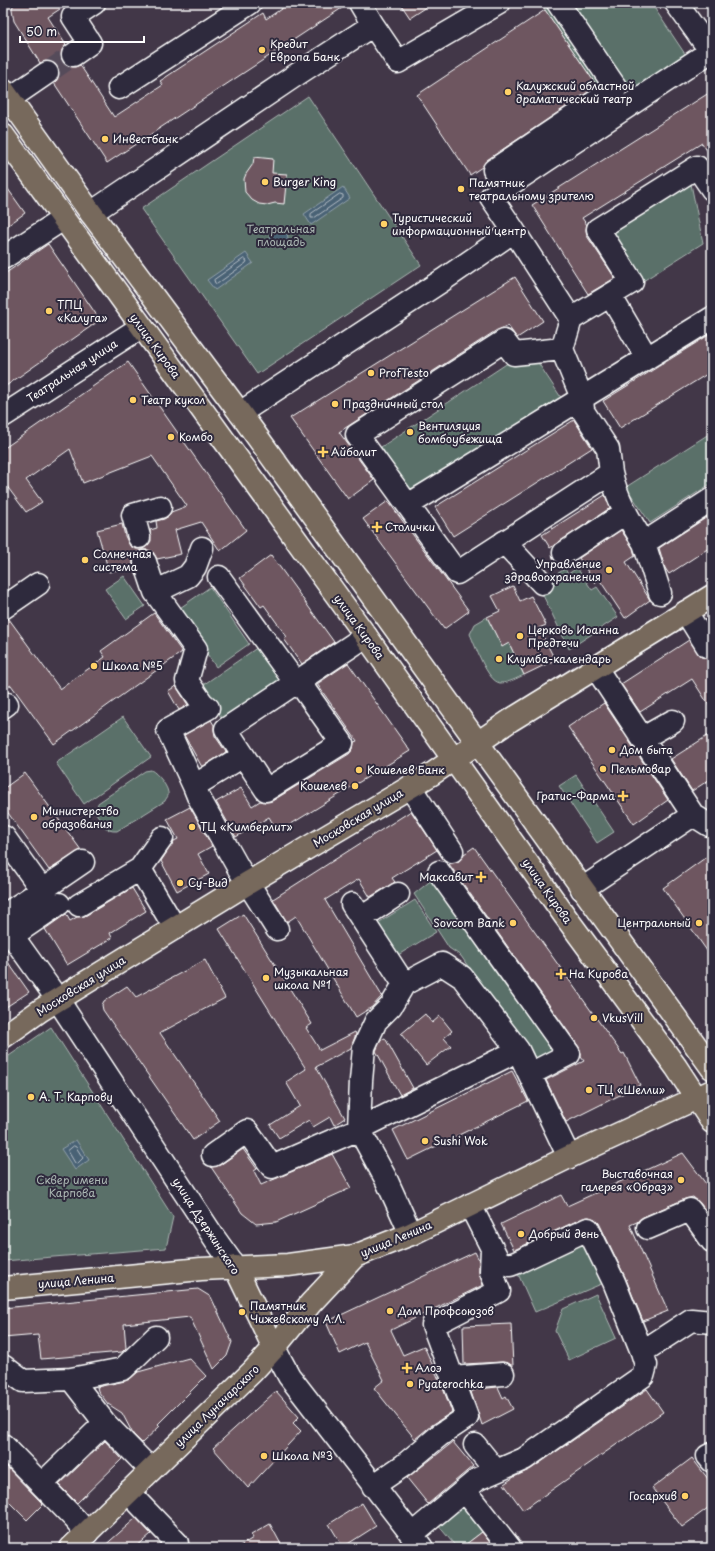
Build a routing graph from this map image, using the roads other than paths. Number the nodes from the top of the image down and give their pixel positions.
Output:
1 (94, 3) edge
2 (250, 3) edge
3 (360, 3) edge
4 (500, 3) edge
5 (558, 3) edge
6 (676, 3) edge
7 (374, 25) junction
8 (711, 52) edge
9 (73, 55) tunnel mouth
10 (47, 73) tunnel mouth
11 (119, 88) dead end
12 (6, 94) edge
13 (3, 135) edge
14 (494, 170) dead end
15 (712, 189) edge
16 (91, 213) junction
17 (63, 219) junction
18 (514, 231) junction
19 (3, 258) edge
20 (610, 295) junction
21 (712, 318) edge
22 (571, 319) junction
23 (141, 327) junction
24 (562, 349) junction
25 (647, 358) junction
26 (582, 398) junction
27 (240, 413) junction
28 (3, 416) edge
29 (611, 473) junction
30 (712, 499) edge
31 (408, 505) junction
32 (160, 507) dead end
33 (624, 513) junction
34 (139, 537) dead end
35 (504, 542) junction
36 (644, 543) junction
37 (202, 548) dead end
38 (564, 553) dead end
39 (146, 562) dead end
40 (219, 577) dead end
41 (542, 583) dead end
42 (38, 584) dead end
43 (155, 592) junction
44 (660, 593) dead end
45 (712, 596) edge
46 (3, 608) edge
47 (686, 612) junction
48 (366, 636) junction
49 (706, 646) dead end
50 (596, 668) junction
51 (299, 682) junction
52 (673, 721) dead end
53 (643, 738) junction
54 (478, 743) junction
55 (238, 759) dead end
56 (454, 760) junction
57 (194, 786) junction
58 (410, 787) junction
59 (703, 819) edge
60 (4, 838) dead end
61 (162, 838) dead end
62 (452, 851) dead end
63 (83, 862) dead end
64 (140, 869) junction
65 (439, 872) dead end
66 (248, 883) junction
67 (582, 889) junction
68 (42, 890) junction
69 (398, 894) dead end
70 (3, 916) edge
71 (175, 928) junction
72 (277, 929) dead end
73 (8, 930) edge
74 (404, 984) junction
75 (58, 1000) junction
76 (3, 1037) edge
77 (505, 1057) dead end
78 (712, 1068) edge
79 (530, 1074) junction
80 (704, 1094) edge
81 (712, 1122) edge
82 (359, 1129) junction
83 (213, 1155) dead end
84 (568, 1157) junction
85 (470, 1206) junction
86 (648, 1228) dead end
87 (411, 1234) junction
88 (712, 1241) edge
89 (492, 1248) junction
90 (355, 1256) junction
91 (236, 1267) junction
92 (3, 1288) edge
93 (712, 1322) edge
94 (156, 1337) dead end
95 (274, 1348) junction
96 (642, 1352) junction
97 (3, 1366) edge
98 (503, 1374) dead end
99 (71, 1378) junction
100 (452, 1378) junction
101 (105, 1423) junction
102 (3, 1445) edge
103 (476, 1445) dead end
104 (712, 1454) edge
105 (712, 1461) edge
106 (150, 1470) junction
107 (496, 1471) junction
108 (42, 1484) junction
109 (373, 1486) junction
110 (465, 1491) junction
111 (128, 1492) junction
112 (87, 1533) junction
113 (417, 1541) edge
114 (71, 1548) edge
115 (171, 1548) edge
116 (510, 1548) edge

1 - 9 street
2 - 11 street
3 - 7 street
4 - 7 street
5 - 14 street
6 - 8 street
7 - 16 street
8 - 18 street
10 - 12 street
12 - 16 main road
13 - 17 main road, улица Кирова
15 - 20 street
16 - 27 main road
17 - 19 street
17 - 23 main road, улица Кирова
18 - 22 street
18 - 27 street
20 - 22 street
20 - 25 street
21 - 25 street
22 - 24 street
23 - 28 street, Театральная улица
23 - 48 main road, улица Кирова
24 - 26 street
24 - 31 street
25 - 26 street
26 - 29 street
26 - 31 street
27 - 54 main road
29 - 33 street
29 - 35 street
30 - 36 street
31 - 35 street
32 - 34 street
33 - 36 street
33 - 38 street
35 - 41 street
36 - 44 street
37 - 43 street
39 - 43 street
40 - 51 street
42 - 46 street
43 - 57 street
45 - 47 main road, Московская улица
47 - 49 street
47 - 50 main road, Московская улица
48 - 51 street
48 - 56 main road, улица Кирова
50 - 53 street
50 - 54 main road, Московская улица
51 - 51 street
52 - 53 street
53 - 59 street
54 - 56 main road, Московская улица
54 - 67 main road
55 - 57 street
56 - 58 main road, Московская улица
56 - 80 main road, улица Кирова
57 - 66 street
58 - 62 street
58 - 66 main road, Московская улица
59 - 67 street
60 - 68 street
61 - 64 street
63 - 68 street
64 - 71 street
64 - 73 street
65 - 79 street
66 - 71 main road, Московская улица
66 - 72 street
67 - 78 main road
68 - 70 street
69 - 74 street
71 - 75 main road, Московская улица
73 - 75 street, улица Дзержинского
74 - 79 street
74 - 82 street
75 - 76 main road, Московская улица
75 - 91 street, улица Дзержинского
77 - 82 street
79 - 84 street
80 - 81 main road, улица Кирова
80 - 84 main road, улица Ленина
82 - 83 street
82 - 87 street
84 - 85 main road, улица Ленина
85 - 87 main road, улица Ленина
85 - 89 street
86 - 88 street
87 - 90 main road, улица Ленина
89 - 96 street
89 - 100 street
90 - 91 main road, улица Ленина
90 - 95 main road, улица Луначарского
91 - 92 main road, улица Ленина
91 - 95 main road, улица Дзержинского
93 - 96 street
94 - 99 street
95 - 106 main road, улица Луначарского
95 - 109 street, улица Дзержинского
96 - 107 street
97 - 99 street
98 - 100 street
99 - 101 street
100 - 109 street
101 - 106 street
101 - 108 street
102 - 108 street
103 - 107 street
104 - 105 street
106 - 111 main road, улица Луначарского
107 - 110 street
108 - 112 street
109 - 113 street, улица Дзержинского
110 - 113 street
110 - 116 street
111 - 112 main road, улица Луначарского
111 - 115 street
112 - 114 main road, улица Луначарского

